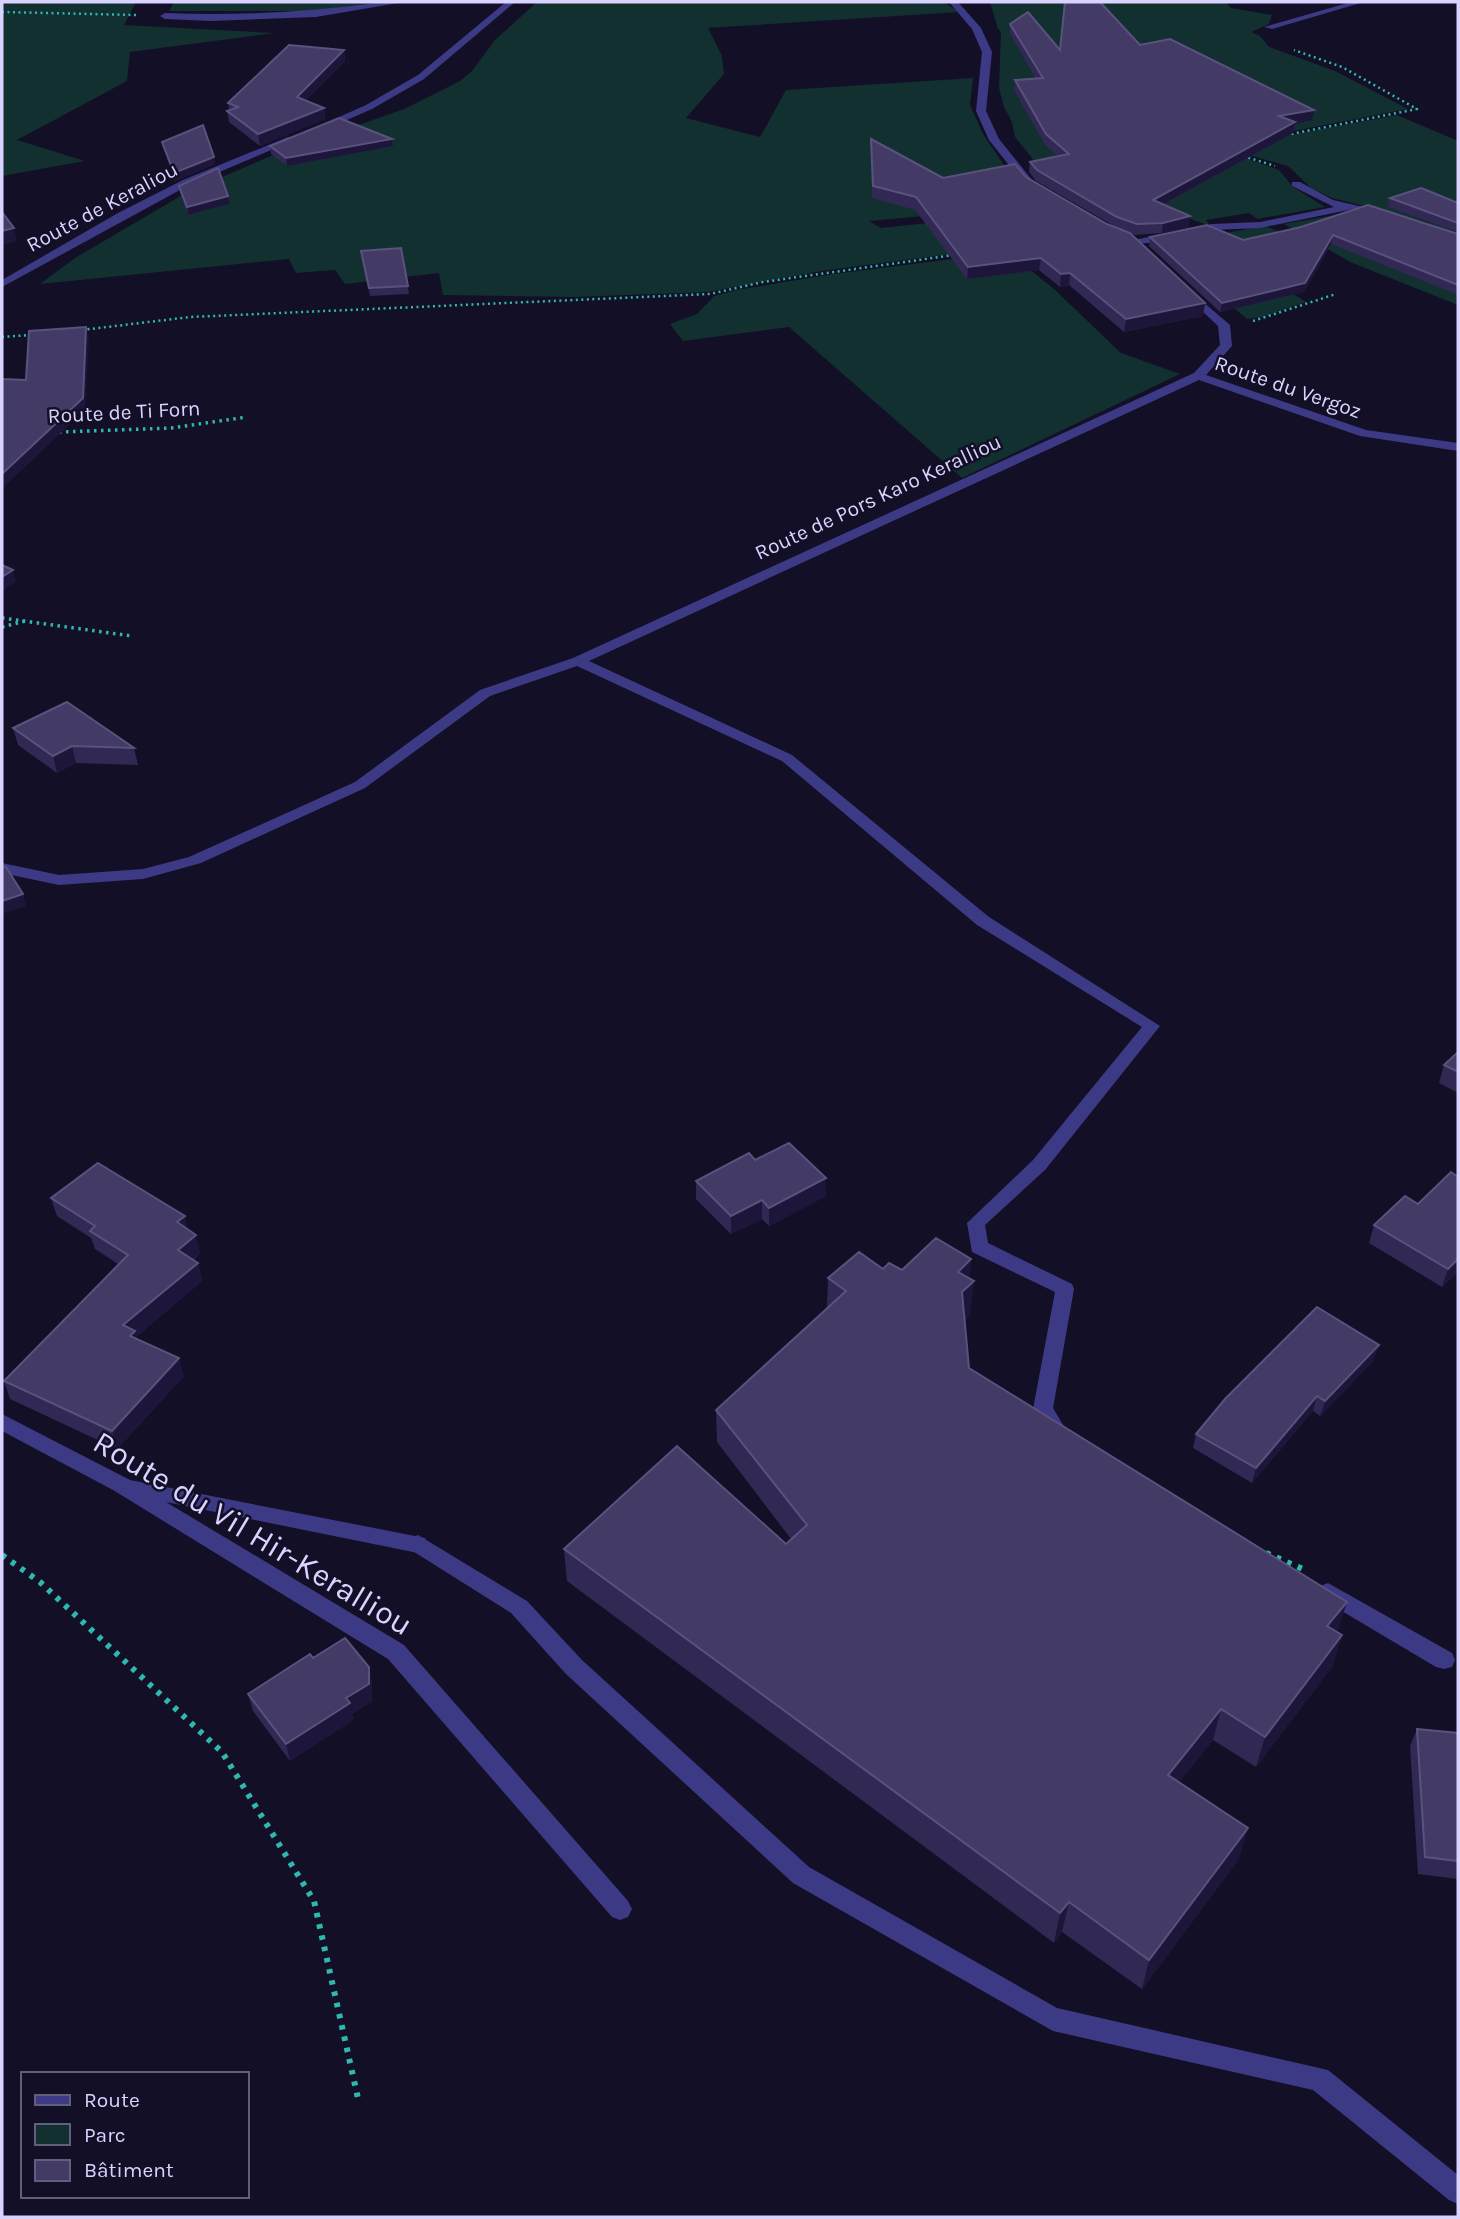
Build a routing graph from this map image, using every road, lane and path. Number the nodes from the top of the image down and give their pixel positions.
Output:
1 (400, 2) edge
2 (511, 2) edge
3 (953, 2) edge
4 (1360, 2) edge
5 (2, 12) edge
6 (165, 16) joint
7 (1269, 27) joint
8 (310, 131) edge
9 (299, 136) edge
10 (1274, 137) edge
11 (1235, 153) edge
12 (1296, 184) joint
13 (1041, 191) edge
14 (1143, 250) edge
15 (954, 255) edge
16 (2, 284) edge
17 (1183, 287) edge
18 (1336, 295) dead end
19 (1224, 325) junction
20 (77, 331) edge
21 (39, 334) edge
22 (2, 337) edge
23 (1198, 376) junction
24 (247, 417) dead end
25 (54, 432) edge
26 (1458, 447) edge
27 (2, 618) edge
28 (28, 621) junction
29 (2, 627) edge
30 (132, 636) dead end
31 (578, 662) junction
32 (2, 868) edge
33 (2, 1422) edge
34 (1076, 1448) edge
35 (120, 1484) junction
36 (2, 1555) edge
37 (1313, 1583) edge
38 (1444, 1660) dead end
39 (620, 1909) dead end
40 (359, 2104) dead end
41 (1458, 2191) edge

1 - 6 street
2 - 8 street
3 - 13 street
4 - 7 street
5 - 6 path
7 - 10 path
9 - 16 street, Route de Keraliou
11 - 12 path
12 - 14 street
15 - 20 path
17 - 19 street, Route du Vergoz
18 - 19 path
19 - 23 street, Route du Vergoz
21 - 22 path
23 - 26 street, Route du Vergoz
23 - 31 street, Route de Pors Karo Keralliou
24 - 25 path, Route de Ti Forn
27 - 28 path
28 - 29 path
28 - 30 path
31 - 32 street, Route de Pors Karo Keralliou
31 - 34 street
33 - 35 street, Route du Vil Hir-Keralliou
35 - 39 street, Route du Vil Hir-Keralliou
35 - 41 street
36 - 40 path
37 - 38 street

